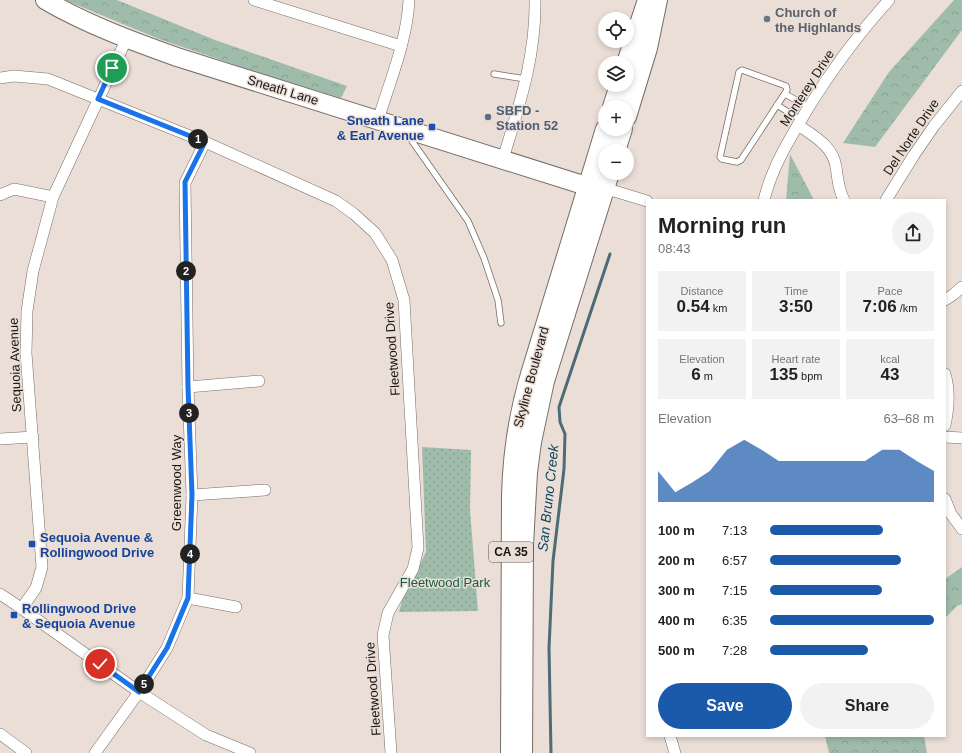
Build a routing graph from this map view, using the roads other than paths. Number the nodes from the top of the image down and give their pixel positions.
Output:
1 (31, 0) edge
2 (45, 0) edge
3 (254, 0) edge
4 (409, 0) edge
5 (535, 0) edge
6 (646, 0) edge
7 (658, 0) edge
8 (889, 0) edge
9 (61, 9) junction
10 (127, 38) junction
11 (401, 46) junction
12 (628, 56) edge
13 (494, 74) dead end
14 (0, 78) edge
15 (526, 79) junction
16 (962, 91) edge
17 (784, 94) junction
18 (98, 99) junction
19 (632, 100) edge
20 (777, 105) junction
21 (809, 107) junction
22 (378, 120) junction
23 (799, 122) junction
24 (415, 131) junction
25 (605, 136) edge
26 (205, 142) junction
27 (502, 159) junction
28 (603, 180) edge
29 (596, 188) junction
30 (0, 195) edge
31 (53, 197) junction
32 (764, 199) edge
33 (843, 199) edge
34 (887, 199) edge
35 (646, 201) edge
36 (962, 287) edge
37 (946, 299) edge
38 (501, 323) dead end
39 (946, 378) edge
40 (259, 381) dead end
41 (188, 387) junction
42 (946, 419) edge
43 (33, 437) junction
44 (946, 437) edge
45 (962, 438) edge
46 (0, 439) edge
47 (265, 490) dead end
48 (192, 495) junction
49 (946, 502) edge
50 (962, 529) edge
51 (0, 594) edge
52 (188, 598) junction
53 (236, 607) dead end
54 (22, 608) junction
55 (139, 692) junction
56 (0, 734) edge
57 (670, 737) edge
58 (26, 753) edge
59 (95, 753) edge
60 (250, 753) edge
61 (391, 753) edge
62 (510, 753) edge
63 (523, 753) edge
64 (675, 753) edge

1 - 9 main road, Sneath Lane
2 - 9 main road, Sneath Lane
3 - 11 street
4 - 11 street
5 - 15 street
6 - 12 main road
7 - 19 main road
8 - 21 street, Monterey Drive
9 - 10 main road, Sneath Lane
10 - 18 street, Sequoia Avenue
10 - 22 main road, Sneath Lane
11 - 22 street
13 - 15 lane
14 - 18 street, Fleetwood Drive
15 - 27 street
16 - 34 street, Del Norte Drive
17 - 20 lane
17 - 20 lane
17 - 21 lane
18 - 26 street, Fleetwood Drive
18 - 31 street, Sequoia Avenue
20 - 23 lane
21 - 23 street, Monterey Drive
22 - 24 main road, Sneath Lane
23 - 32 street, Monterey Drive
23 - 33 street
24 - 27 main road, Sneath Lane
24 - 38 lane
25 - 29 main road, Skyline Boulevard / CA 35
26 - 41 street, Greenwood Way
26 - 61 street, Fleetwood Drive
27 - 29 main road, Sneath Lane
28 - 29 main road, Skyline Boulevard / CA 35
29 - 35 street, Sneath Lane
29 - 62 main road, Skyline Boulevard / CA 35
29 - 63 main road, Skyline Boulevard / CA 35
30 - 31 street
31 - 43 street, Sequoia Avenue
36 - 37 street
39 - 42 street
40 - 41 street
41 - 48 street, Greenwood Way
43 - 46 street
43 - 54 street, Sequoia Avenue
44 - 45 street
47 - 48 street
48 - 52 street, Greenwood Way
49 - 50 street
51 - 54 street
52 - 53 street
52 - 55 street, Greenwood Way
54 - 55 street
55 - 59 street, Greenwood Way
55 - 60 street
56 - 58 street
57 - 64 street

